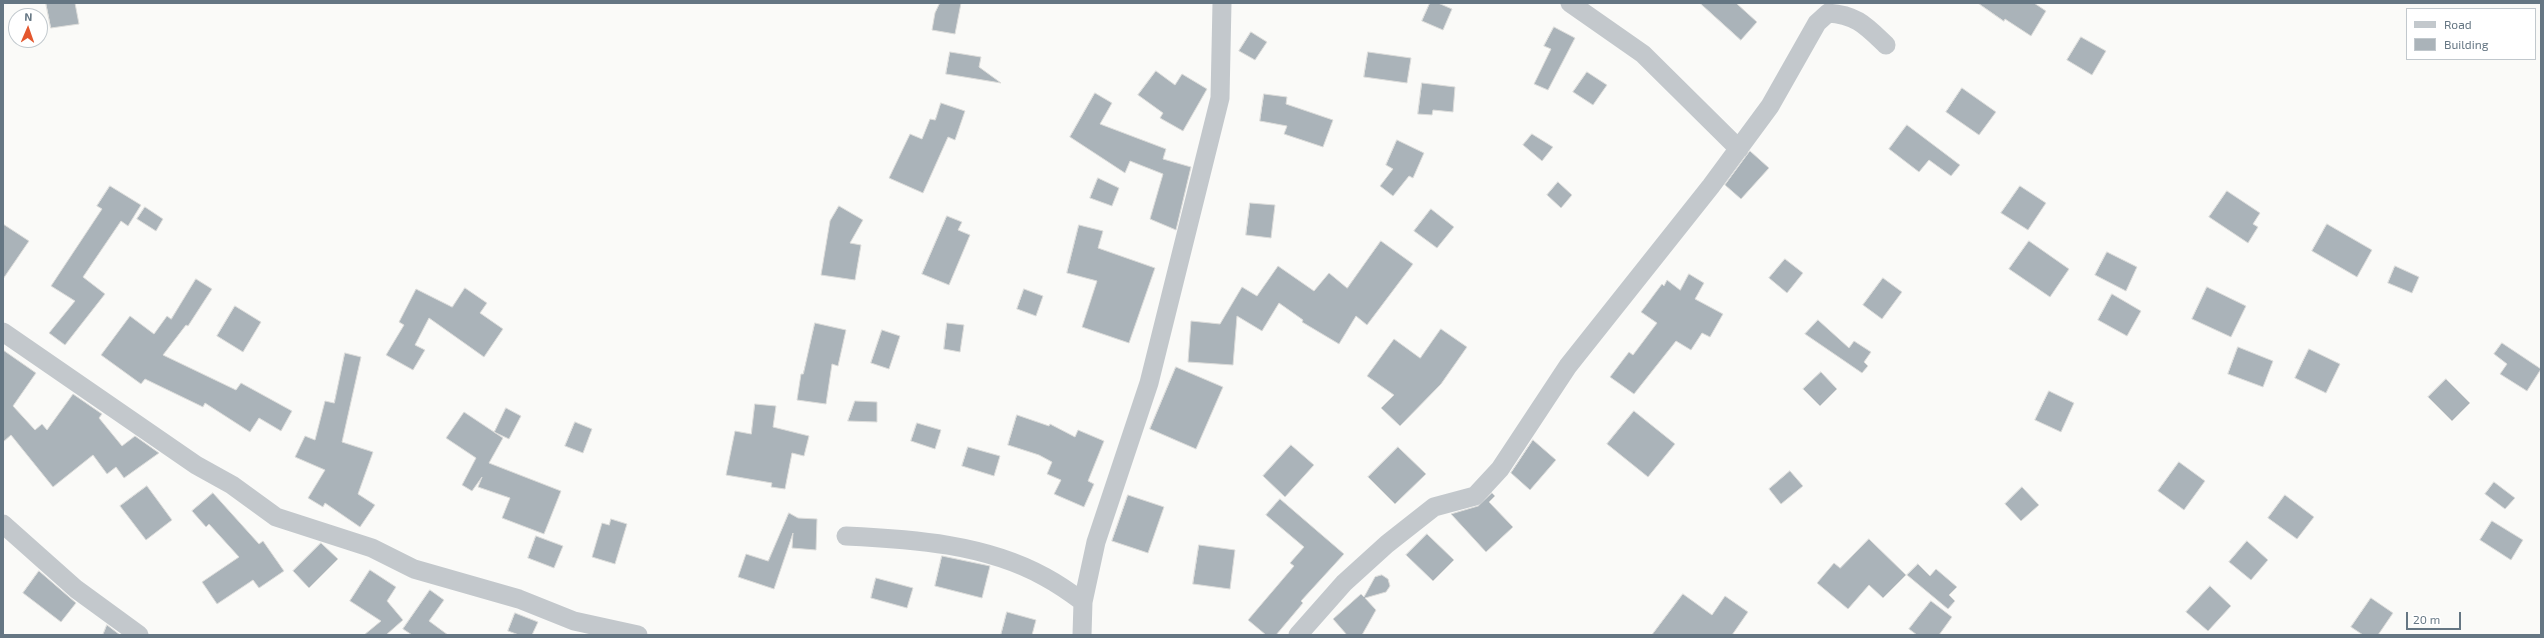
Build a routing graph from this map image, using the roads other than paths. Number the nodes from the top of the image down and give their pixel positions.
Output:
1 (1222, 3) edge
2 (1570, 3) edge
3 (1886, 45) dead end
4 (1738, 149) junction
5 (3, 332) edge
6 (3, 524) edge
7 (846, 536) dead end
8 (1083, 602) junction
9 (630, 634) edge
10 (139, 635) edge
11 (1082, 635) edge
12 (1298, 635) edge

1 - 8 street
2 - 4 street
3 - 4 street
4 - 12 street
5 - 9 street
6 - 10 street
7 - 8 street
8 - 11 street

